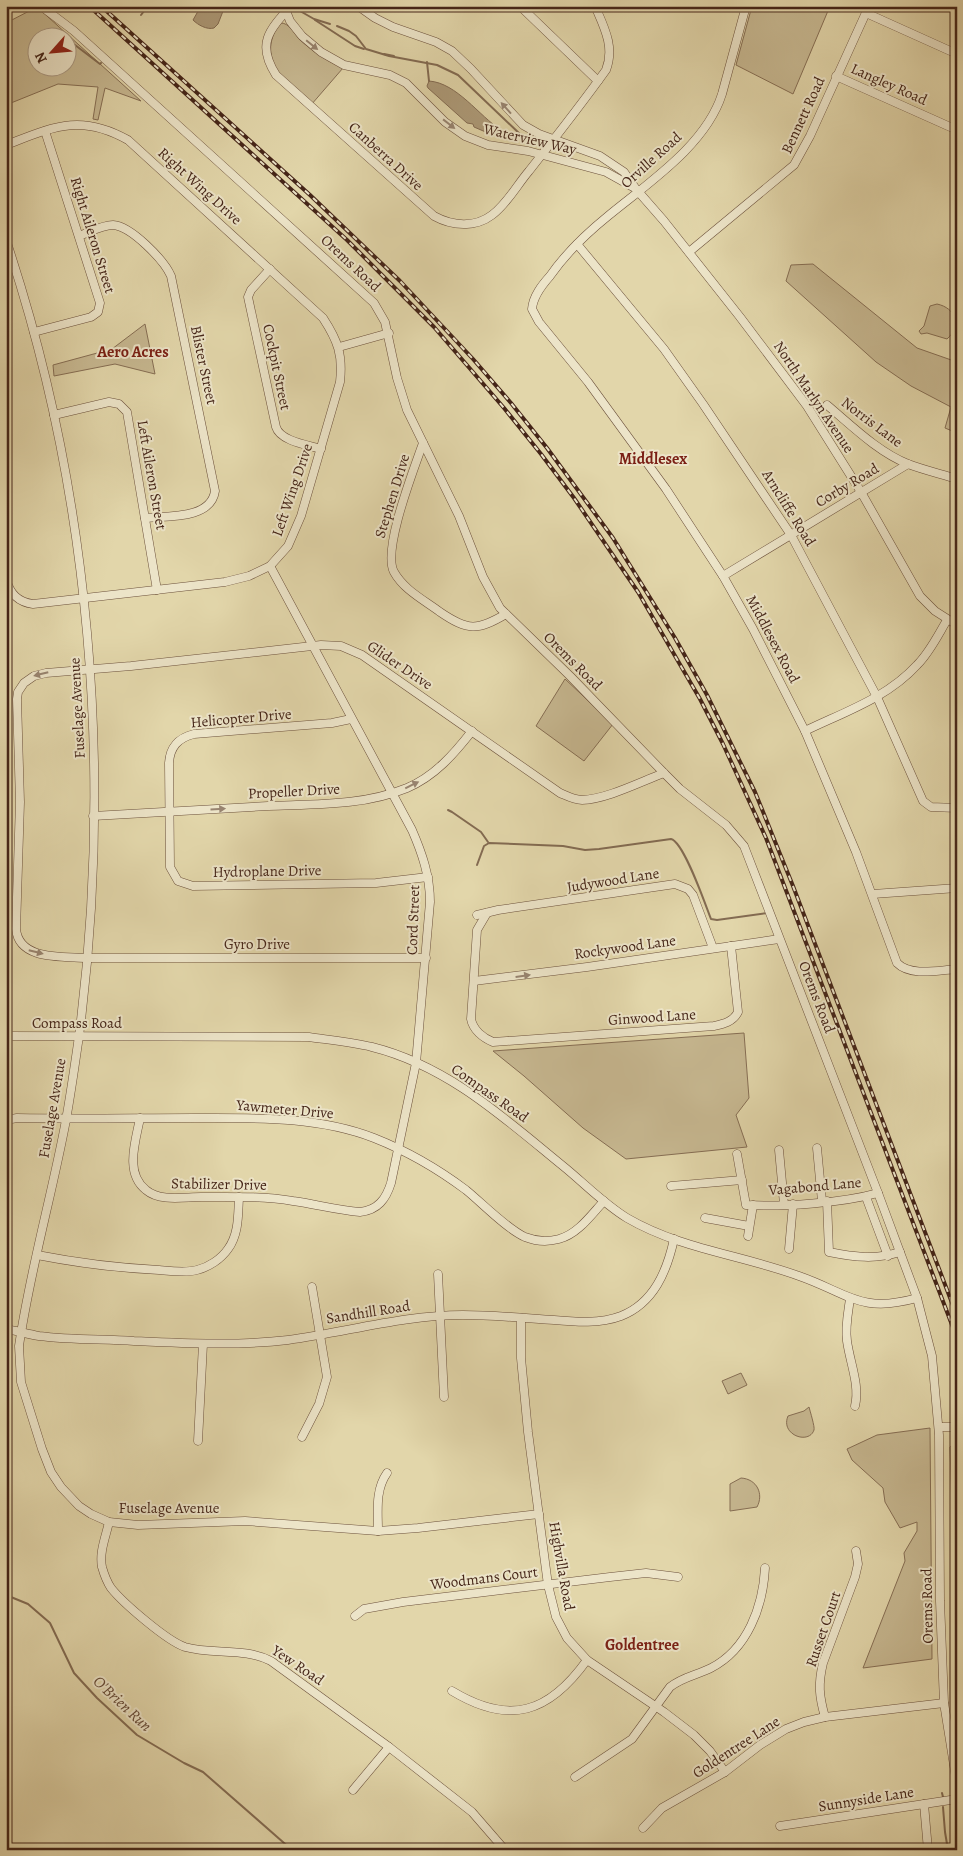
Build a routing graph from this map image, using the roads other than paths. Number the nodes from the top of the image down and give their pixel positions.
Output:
1 (41, 6) edge
2 (358, 6) edge
3 (520, 6) edge
4 (595, 6) edge
5 (746, 6) edge
6 (287, 8) edge
7 (867, 10) edge
8 (957, 54) edge
9 (836, 76) junction
10 (598, 81) junction
11 (957, 130) edge
12 (45, 131) junction
13 (555, 140) junction
14 (6, 145) edge
15 (594, 154) joint
16 (542, 155) junction
17 (581, 165) joint
18 (637, 190) junction
19 (79, 236) junction
20 (6, 240) edge
21 (577, 244) junction
22 (689, 252) junction
23 (270, 269) junction
24 (532, 309) joint
25 (34, 332) junction
26 (388, 333) junction
27 (339, 347) junction
28 (827, 405) dead end
29 (54, 415) junction
30 (423, 443) junction
31 (321, 449) junction
32 (908, 464) junction
33 (957, 479) edge
34 (861, 492) junction
35 (146, 518) junction
36 (791, 535) junction
37 (270, 566) junction
38 (723, 576) junction
39 (6, 579) edge
40 (157, 590) junction
41 (83, 598) junction
42 (506, 614) junction
43 (947, 620) junction
44 (957, 625) edge
45 (311, 646) junction
46 (90, 669) junction
47 (877, 697) junction
48 (351, 719) junction
49 (472, 731) junction
50 (805, 731) junction
51 (664, 773) junction
52 (391, 794) junction
53 (957, 808) edge
54 (169, 812) junction
55 (93, 816) junction
56 (428, 878) junction
57 (957, 888) edge
58 (873, 894) junction
59 (487, 913) junction
60 (477, 915) dead end
61 (779, 939) junction
62 (731, 946) junction
63 (713, 948) junction
64 (88, 958) junction
65 (426, 958) junction
66 (957, 969) edge
67 (474, 981) junction
68 (6, 1036) edge
69 (79, 1037) junction
70 (416, 1063) junction
71 (66, 1118) junction
72 (140, 1118) junction
73 (6, 1120) edge
74 (817, 1148) dead end
75 (399, 1149) junction
76 (779, 1150) dead end
77 (737, 1154) dead end
78 (742, 1180) junction
79 (671, 1186) dead end
80 (878, 1193) junction
81 (866, 1196) junction
82 (239, 1197) junction
83 (604, 1201) junction
84 (824, 1201) junction
85 (784, 1204) junction
86 (793, 1204) junction
87 (753, 1205) junction
88 (369, 1210) joint
89 (705, 1218) dead end
90 (749, 1226) junction
91 (748, 1236) dead end
92 (674, 1239) junction
93 (789, 1249) dead end
94 (900, 1252) junction
95 (37, 1255) junction
96 (888, 1256) junction
97 (438, 1274) dead end
98 (312, 1287) dead end
99 (917, 1298) junction
100 (850, 1299) junction
101 (441, 1316) junction
102 (521, 1318) junction
103 (6, 1329) edge
104 (21, 1332) junction
105 (321, 1334) junction
106 (203, 1344) junction
107 (444, 1397) dead end
108 (855, 1406) dead end
109 (939, 1427) junction
110 (957, 1427) edge
111 (302, 1437) dead end
112 (198, 1441) dead end
113 (387, 1473) dead end
114 (539, 1514) junction
115 (109, 1522) junction
116 (378, 1531) junction
117 (856, 1551) dead end
118 (765, 1568) dead end
119 (678, 1577) dead end
120 (548, 1585) junction
121 (355, 1616) dead end
122 (587, 1660) junction
123 (452, 1691) dead end
124 (944, 1703) junction
125 (656, 1707) junction
126 (825, 1716) junction
127 (389, 1747) junction
128 (725, 1772) junction
129 (575, 1777) dead end
130 (957, 1784) edge
131 (353, 1790) dead end
132 (957, 1799) edge
133 (924, 1804) junction
134 (780, 1826) dead end
135 (643, 1828) dead end
136 (505, 1850) edge
137 (928, 1850) edge

1 - 26 street, Orems Road
13 -> 2 street, Waterview Way
3 - 10 street
4 - 10 street, Canberra Drive
5 - 18 street, Orville Road
6 -> 16 street, Waterview Way
6 - 16 street, Canberra Drive
7 - 8 street
7 - 9 street, Bennett Road
9 - 11 street, Langley Road
9 - 22 street, Bennett Road
10 - 13 street, Canberra Drive
12 - 14 street, Right Wing Drive
12 - 19 street, Right Aileron Street
12 - 23 street, Right Wing Drive
13 - 15 street, Waterview Way
13 - 16 street, Canberra Drive
15 - 18 street, North Marlyn Avenue
16 - 17 street, Waterview Way
17 - 18 street, North Marlyn Avenue
18 - 21 street, Orville Road
18 - 22 street, North Marlyn Avenue
19 - 25 street, Right Aileron Street
19 - 35 street, Blister Street
20 - 25 street, Fuselage Avenue
21 - 24 street, Orville Road
21 - 36 street, Arncliffe Road
22 - 34 street, North Marlyn Avenue
23 - 27 street, Right Wing Drive
23 - 31 street, Cockpit Street
24 - 38 street, Middlesex Road
25 - 29 street, Fuselage Avenue
26 - 27 street
26 - 30 street, Orems Road
27 - 31 street, Left Wing Drive
28 - 32 street, Norris Lane
29 - 35 street, Left Aileron Street
29 - 41 street, Fuselage Avenue
30 - 42 street, Orems Road
30 - 42 street, Stephen Drive
31 - 37 street, Left Wing Drive
32 - 33 street, Norris Lane
32 - 34 street, Corby Road
34 - 36 street, Corby Road
34 - 43 street, North Marlyn Avenue
35 - 40 street, Left Aileron Street
36 - 38 street, Corby Road
36 - 47 street, Arncliffe Road
37 - 40 street, Left Wing Drive
37 - 45 street, Cord Street
38 - 50 street, Middlesex Road
39 - 41 street, Left Wing Drive
40 - 41 street, Left Wing Drive
41 - 46 street, Fuselage Avenue
42 - 51 street, Orems Road
43 - 44 street, North Marlyn Avenue
43 - 47 street
45 - 46 street, Glider Drive
45 - 48 street, Cord Street
45 - 49 street, Glider Drive
46 - 55 street, Fuselage Avenue
46 -> 64 street, Gyro Drive
47 - 50 street
47 - 53 street, Arncliffe Road
48 - 52 street, Cord Street
48 - 54 street, Helicopter Drive
49 - 51 street, Glider Drive
52 -> 49 street, Propeller Drive
50 - 58 street, Middlesex Road
51 - 61 street, Orems Road
54 -> 52 street, Propeller Drive
52 - 56 street, Cord Street
54 - 55 street, Propeller Drive
54 - 56 street, Hydroplane Drive
55 - 64 street, Fuselage Avenue
56 - 65 street, Cord Street
57 - 58 street
58 - 66 street, Middlesex Road
59 - 60 street, Judywood Lane
59 - 63 street, Judywood Lane
59 - 67 street
61 - 62 street, Rockywood Lane
61 - 80 street, Orems Road
62 - 63 street, Rockywood Lane
62 - 67 street, Ginwood Lane
67 -> 63 street, Rockywood Lane
64 - 65 street, Gyro Drive
64 - 69 street, Fuselage Avenue
65 - 70 street, Cord Street
68 - 69 street, Compass Road
69 - 70 street, Compass Road
69 - 71 street, Fuselage Avenue
70 - 75 street, Cord Street
70 - 83 street, Compass Road
71 - 72 street, Yawmeter Drive
71 - 73 street, Yawmeter Drive
71 - 95 street, Fuselage Avenue
72 - 75 street, Yawmeter Drive
72 - 82 street, Stabilizer Drive
74 - 84 street
75 - 83 street, Yawmeter Drive
75 - 88 street, Cord Street
76 - 85 street
77 - 78 street
78 - 79 street
78 - 87 street
80 - 81 street, Vagabond Lane
80 - 94 street, Orems Road
81 - 84 street, Vagabond Lane
81 - 96 street
82 - 88 street, Stabilizer Drive
82 - 95 street
83 - 92 street, Compass Road
84 - 86 street, Vagabond Lane
84 - 96 street
85 - 86 street, Vagabond Lane
85 - 87 street, Vagabond Lane
86 - 93 street
87 - 90 street
89 - 90 street
90 - 91 street
92 - 100 street, Compass Road
92 - 102 street, Sandhill Road
94 - 96 street
94 - 99 street, Orems Road
95 - 104 street, Fuselage Avenue
97 - 101 street
98 - 105 street
99 - 100 street, Compass Road
99 - 109 street, Orems Road
100 - 108 street
101 - 102 street, Sandhill Road
101 - 105 street, Sandhill Road
101 - 107 street
102 - 114 street, Highvilla Road
103 - 104 street, Sandhill Road
104 - 106 street, Sandhill Road
104 - 115 street, Fuselage Avenue
105 - 106 street, Sandhill Road
105 - 111 street
106 - 112 street
109 - 110 street
109 - 124 street, Orems Road
113 - 116 street
114 - 116 street, Fuselage Avenue
114 - 120 street, Highvilla Road
115 - 116 street, Fuselage Avenue
115 - 127 street, Yew Road
117 - 126 street, Russet Court
118 - 125 street
119 - 120 street, Woodmans Court
120 - 121 street, Woodmans Court
120 - 122 street, Highvilla Road
122 - 123 street
122 - 125 street, Highvilla Road
124 - 126 street, Goldentree Lane
124 - 130 street, Orems Road
125 - 128 street, Highvilla Road
125 - 129 street
126 - 128 street, Goldentree Lane
127 - 131 street
127 - 136 street, Yew Road
128 - 135 street, Goldentree Lane
132 - 133 street, Sunnyside Lane
133 - 134 street, Sunnyside Lane
133 - 137 street

